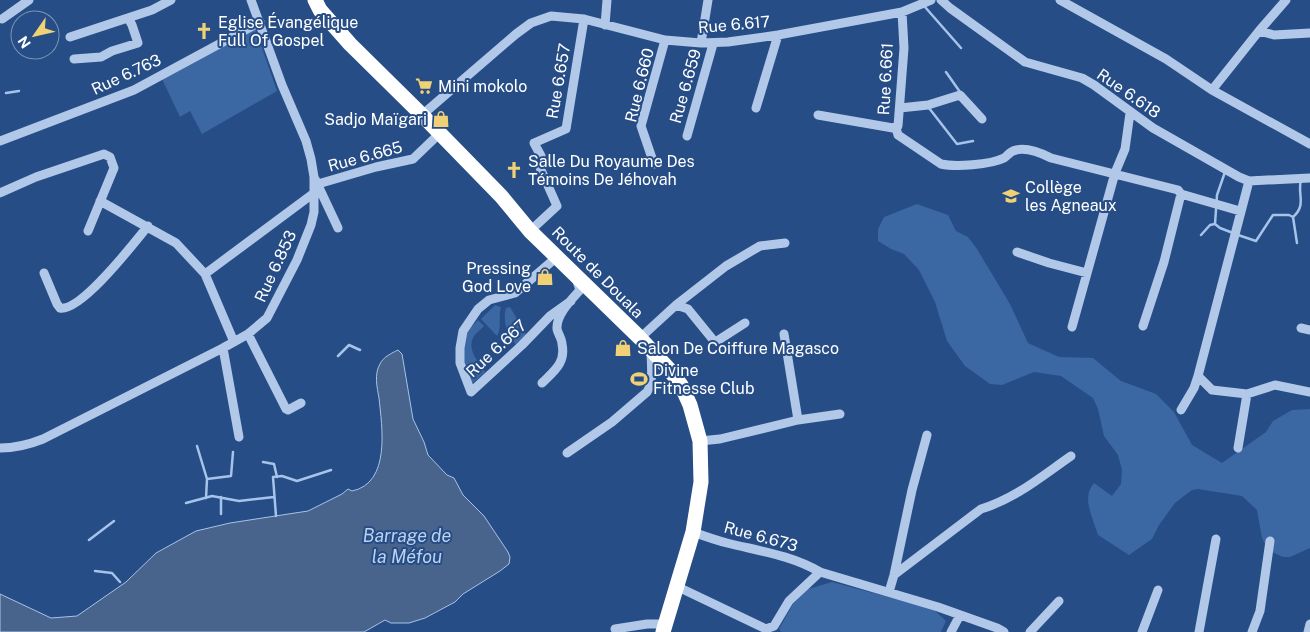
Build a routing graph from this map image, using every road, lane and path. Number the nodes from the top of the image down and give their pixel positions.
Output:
1 (29, 0) edge
2 (171, 0) edge
3 (251, 0) edge
4 (315, 0) edge
5 (607, 0) edge
6 (708, 0) edge
7 (931, 0) edge
8 (941, 0) edge
9 (1060, 0) edge
10 (1286, 0) edge
11 (910, 3) edge
12 (902, 12) junction
13 (128, 18) junction
14 (2, 19) dead end
15 (584, 19) junction
16 (260, 22) junction
17 (605, 25) junction
18 (1259, 31) junction
19 (1310, 33) edge
20 (778, 35) junction
21 (70, 37) dead end
22 (665, 40) junction
23 (701, 43) junction
24 (713, 44) junction
25 (74, 59) dead end
26 (1212, 90) junction
27 (756, 108) dead end
28 (900, 108) junction
29 (1130, 112) junction
30 (422, 114) junction
31 (818, 115) dead end
32 (982, 119) dead end
33 (896, 128) junction
34 (440, 133) junction
35 (687, 136) dead end
36 (0, 142) edge
37 (1310, 143) edge
38 (654, 164) dead end
39 (1115, 173) junction
40 (1310, 178) edge
41 (316, 180) junction
42 (1248, 181) junction
43 (0, 193) edge
44 (314, 193) junction
45 (1181, 194) junction
46 (100, 202) junction
47 (1240, 210) junction
48 (148, 226) junction
49 (338, 228) dead end
50 (530, 230) junction
51 (88, 231) dead end
52 (785, 243) dead end
53 (1017, 252) dead end
54 (558, 256) junction
55 (44, 273) dead end
56 (574, 273) junction
57 (1087, 273) junction
58 (205, 274) junction
59 (571, 301) junction
60 (676, 305) junction
61 (744, 323) dead end
62 (1143, 326) dead end
63 (1072, 327) dead end
64 (248, 334) junction
65 (784, 334) dead end
66 (640, 338) junction
67 (234, 342) junction
68 (223, 348) junction
69 (651, 350) junction
70 (1198, 376) junction
71 (542, 383) dead end
72 (1310, 392) edge
73 (1247, 394) junction
74 (301, 402) dead end
75 (1181, 410) dead end
76 (840, 414) dead end
77 (798, 420) junction
78 (927, 435) dead end
79 (239, 437) dead end
80 (700, 441) junction
81 (0, 448) edge
82 (1238, 448) dead end
83 (567, 453) dead end
84 (1071, 456) dead end
85 (693, 532) junction
86 (1216, 539) dead end
87 (1270, 541) dead end
88 (820, 572) junction
89 (894, 575) junction
90 (676, 586) junction
91 (1158, 590) dead end
92 (889, 592) junction
93 (1059, 601) dead end
94 (960, 615) junction
95 (1310, 624) edge
96 (664, 628) edge
97 (615, 629) dead end
98 (951, 632) edge
99 (1004, 632) edge
100 (1030, 632) edge
101 (1142, 632) edge
102 (1199, 632) edge
103 (1252, 632) edge
104 (1308, 632) edge

1 - 14 street
2 - 13 street
3 - 16 street, Rue 6.853
4 - 30 highway, Route de Douala
5 - 17 street
6 - 23 street
7 - 11 street, Rue 6.617
8 - 29 street, Rue 6.618
9 - 26 street
10 - 18 street
11 - 12 street, Rue 6.617
12 - 20 street, Rue 6.617
12 - 28 street, Rue 6.661
13 - 21 street
13 - 25 street
15 - 17 street, Rue 6.617
15 - 30 street, Rue 6.617
15 - 50 street, Rue 6.657
16 - 36 street, Rue 6.763
16 - 41 street, Rue 6.853
17 - 22 street, Rue 6.617
18 - 19 street
18 - 26 street
20 - 24 street, Rue 6.617
20 - 27 street
22 - 23 street, Rue 6.617
22 - 38 street, Rue 6.660
23 - 24 street, Rue 6.617
24 - 35 street, Rue 6.659
26 - 37 street
28 - 32 street
28 - 33 street, Rue 6.661
29 - 39 street
29 - 42 street, Rue 6.618
30 - 34 highway, Route de Douala
31 - 33 street, Rue 6.661
33 - 39 street
34 - 41 street, Rue 6.665
34 - 50 highway, Route de Douala
39 - 45 street
39 - 57 street
40 - 42 street
41 - 44 street, Rue 6.853
41 - 49 street
42 - 47 street
43 - 46 street
44 - 58 street
44 - 64 street, Rue 6.853
45 - 47 street
45 - 62 street
46 - 48 street
46 - 51 street
47 - 70 street
48 - 55 street
48 - 58 street
50 - 54 highway, Route de Douala
52 - 60 street
53 - 57 street
54 - 56 highway, Route de Douala
54 - 59 street, Rue 6.667
56 - 59 street
56 - 66 highway, Route de Douala
57 - 63 street
58 - 67 street
59 - 71 street
60 - 61 street
60 - 66 street
64 - 67 street, Rue 6.853
64 - 74 street
65 - 77 street
66 - 69 highway, Route de Douala
67 - 68 street, Rue 6.853
68 - 79 street
68 - 81 street, Rue 6.853
69 - 80 highway, Route de Douala
69 - 83 street
70 - 73 street
70 - 75 street
72 - 73 street
73 - 82 street
76 - 77 street
77 - 80 street
78 - 89 street
80 - 85 highway, Route de Douala
84 - 89 street
85 - 88 street, Rue 6.673
85 - 90 highway, Route de Douala
86 - 102 street
87 - 103 street
88 - 90 street
88 - 92 street, Rue 6.673
89 - 92 street
90 - 96 highway, Route de Douala
91 - 101 street
92 - 94 street, Rue 6.673
93 - 100 street
94 - 98 street
94 - 99 street, Rue 6.673
95 - 104 street
96 - 97 street

